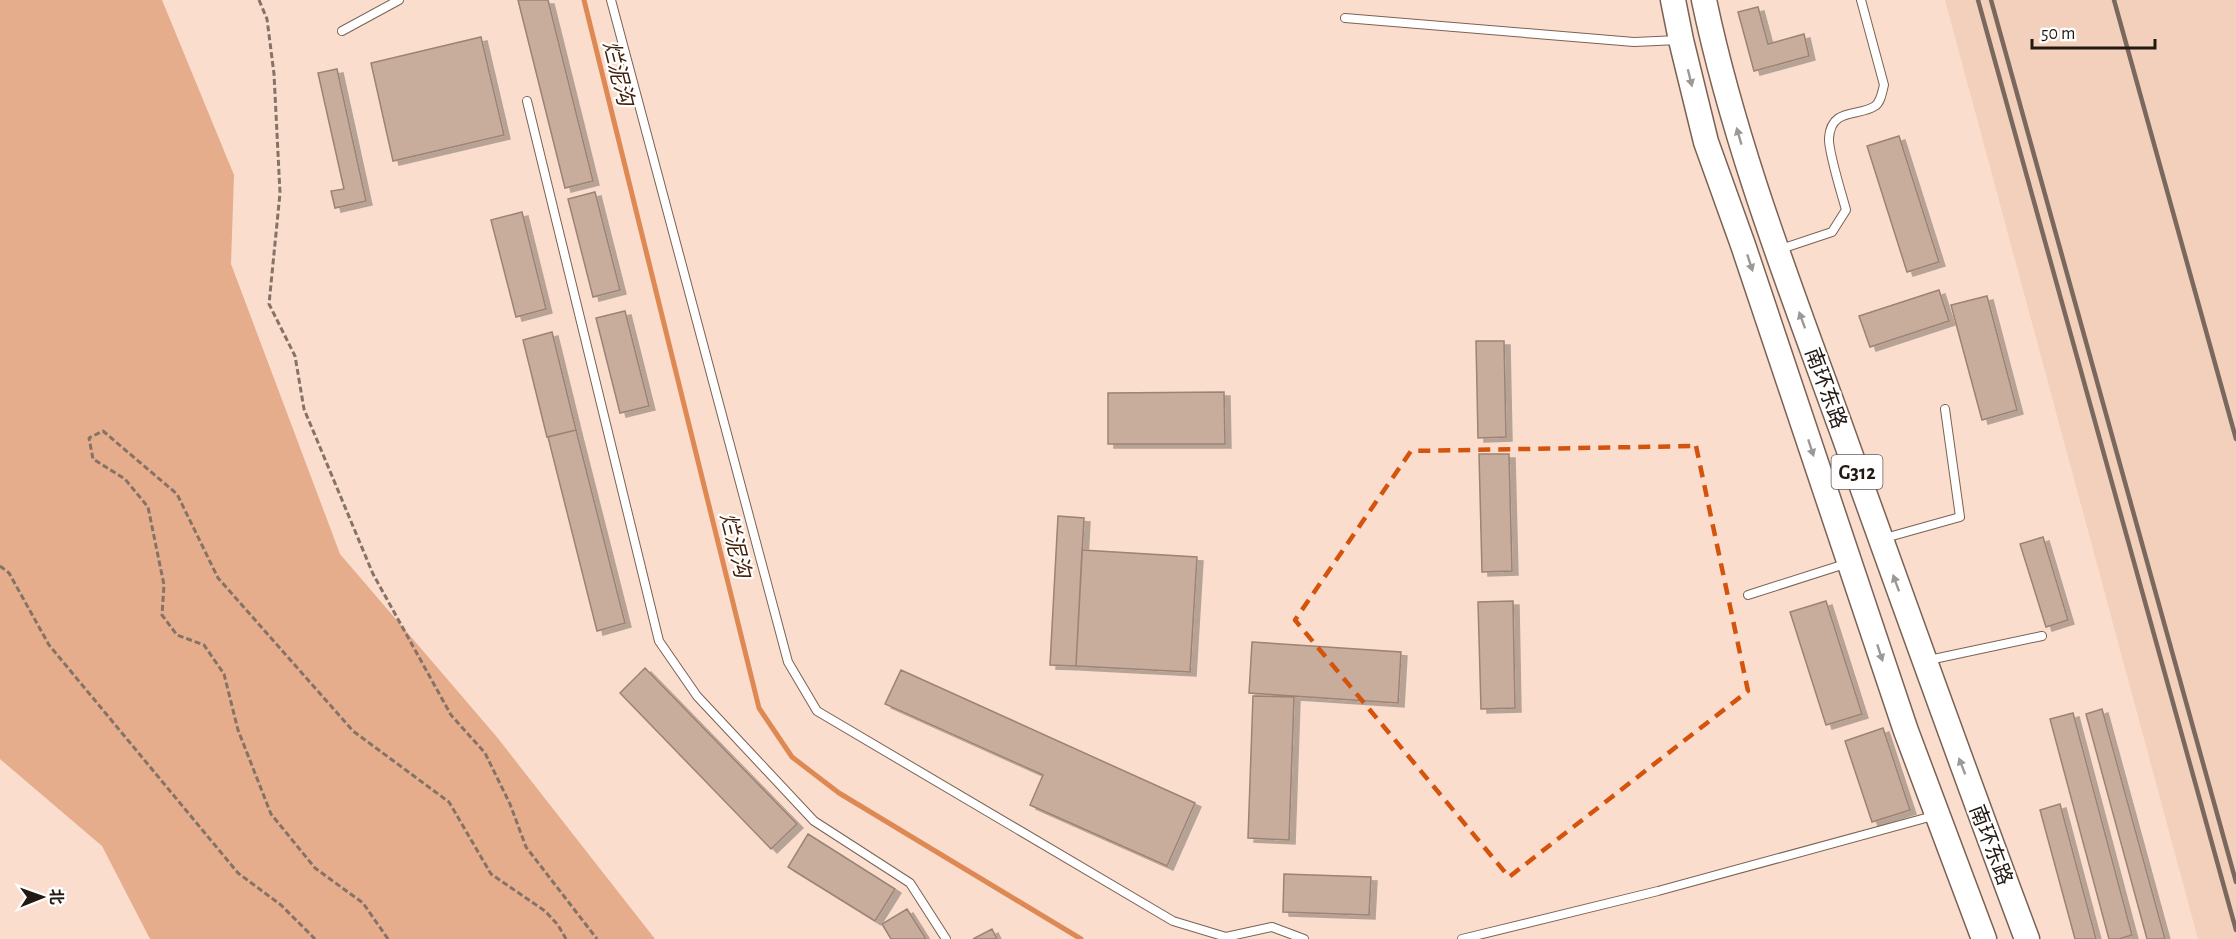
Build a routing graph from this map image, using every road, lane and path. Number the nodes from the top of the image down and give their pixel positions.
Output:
1 (259, 0) edge
2 (399, 0) edge
3 (610, 0) edge
4 (1673, 0) edge
5 (1704, 0) edge
6 (1861, 0) edge
7 (1345, 18) dead end
8 (342, 31) dead end
9 (1681, 40) junction
10 (527, 101) dead end
11 (1777, 250) junction
12 (1945, 409) dead end
13 (1881, 539) junction
14 (1850, 563) junction
15 (0, 566) edge
16 (1748, 595) dead end
17 (2042, 636) dead end
18 (1925, 661) junction
19 (1943, 716) junction
20 (1906, 731) junction
21 (1937, 815) junction
22 (315, 939) edge
23 (388, 939) edge
24 (566, 939) edge
25 (597, 939) edge
26 (946, 939) edge
27 (1304, 939) edge
28 (1462, 939) edge
29 (1984, 939) edge
30 (2027, 939) edge

1 - 25 path
2 - 8 lane
3 - 27 lane
4 - 9 highway, 南环东路 / G312
11 -> 5 highway, 南环东路 / G312
6 - 11 lane
7 - 9 lane
9 -> 14 highway, 南环东路 / G312
10 - 26 lane
13 -> 11 highway, 南环东路 / G312
12 - 13 lane
18 -> 13 highway, 南环东路 / G312
14 - 16 lane
14 -> 20 highway, 南环东路 / G312
15 - 22 path
17 - 18 lane
18 - 19 highway, 南环东路 / G312
19 - 20 highway
30 -> 19 highway, 南环东路 / G312
20 - 21 highway, 南环东路 / G312
21 - 28 lane
21 - 29 highway, 南环东路 / G312
23 - 24 path

